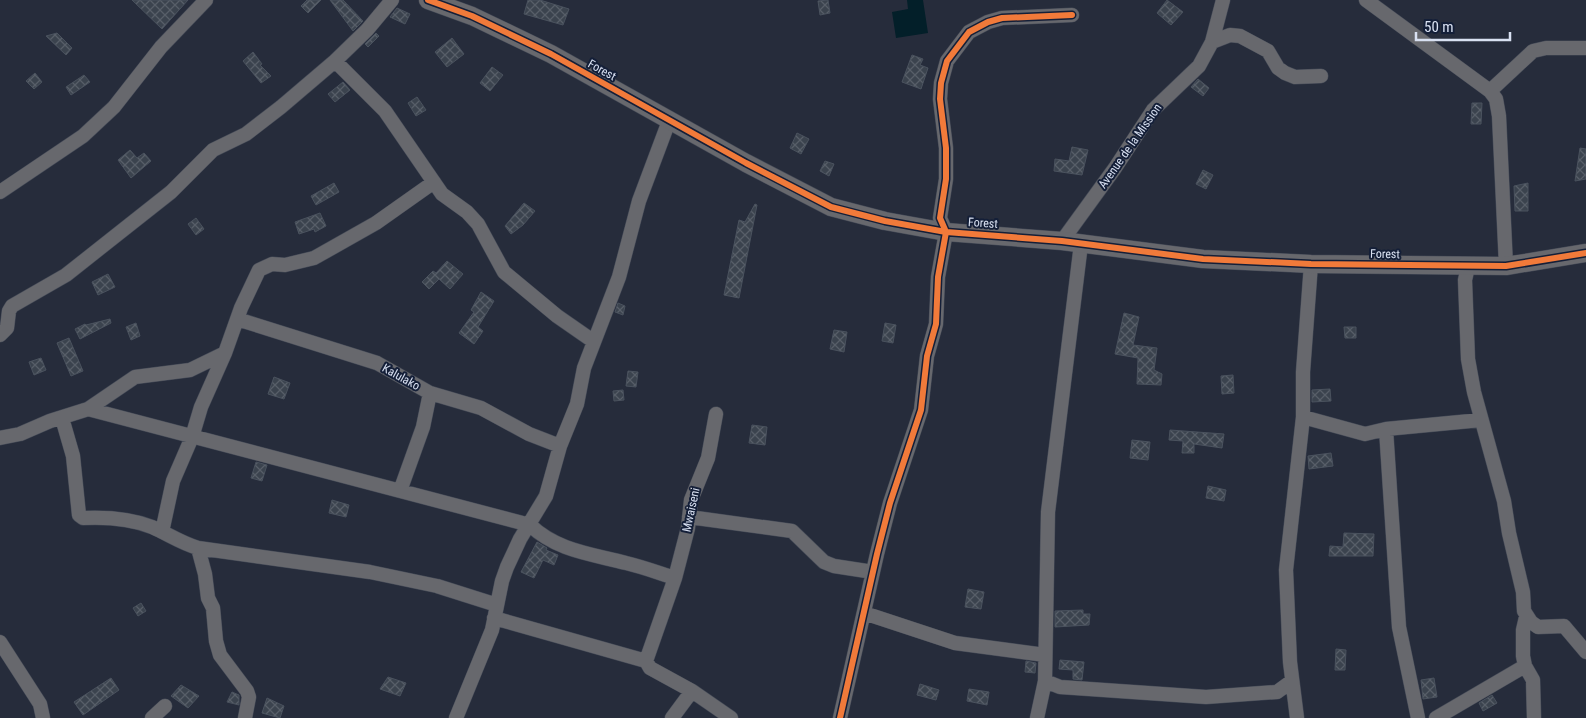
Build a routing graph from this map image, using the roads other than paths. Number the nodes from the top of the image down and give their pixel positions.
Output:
1 (206, 0) edge
2 (392, 0) edge
3 (428, 0) edge
4 (1223, 0) edge
5 (1366, 0) edge
6 (1072, 15) dead end
7 (1212, 42) junction
8 (1586, 48) edge
9 (335, 61) junction
10 (1321, 76) dead end
11 (1490, 91) junction
12 (669, 121) junction
13 (434, 182) junction
14 (0, 192) edge
15 (946, 232) junction
16 (1062, 241) junction
17 (1081, 244) junction
18 (1586, 253) edge
19 (1310, 264) junction
20 (1506, 266) junction
21 (1468, 267) junction
22 (236, 319) junction
23 (0, 335) edge
24 (593, 341) junction
25 (225, 352) junction
26 (430, 393) junction
27 (88, 410) junction
28 (716, 414) dead end
29 (1303, 417) junction
30 (62, 418) junction
31 (1480, 420) junction
32 (1386, 429) junction
33 (192, 437) junction
34 (0, 438) edge
35 (560, 446) junction
36 (400, 491) junction
37 (689, 517) junction
38 (530, 525) junction
39 (162, 532) junction
40 (198, 548) junction
41 (873, 572) junction
42 (675, 578) junction
43 (495, 612) junction
44 (864, 614) junction
45 (1526, 617) junction
46 (0, 642) edge
47 (1586, 652) edge
48 (1045, 655) junction
49 (646, 661) junction
50 (1525, 666) junction
51 (1045, 681) junction
52 (1292, 681) junction
53 (692, 690) junction
54 (1277, 692) junction
55 (165, 706) dead end
56 (1297, 714) edge
57 (43, 718) edge
58 (152, 718) edge
59 (245, 718) edge
60 (456, 718) edge
61 (672, 718) edge
62 (731, 718) edge
63 (840, 718) edge
64 (1037, 718) edge
65 (1418, 718) edge
66 (1436, 718) edge
67 (1534, 718) edge

1 - 14 street
2 - 9 street
3 - 12 street, Forest
4 - 7 street, Avenue de la Mission
5 - 11 street
6 - 15 street
7 - 10 street
7 - 16 street, Avenue de la Mission
8 - 11 street
9 - 13 street
9 - 23 street
11 - 20 street
12 - 15 street, Forest
12 - 24 street
13 - 22 street
13 - 24 street
15 - 16 street, Forest
15 - 41 street
16 - 17 street, Forest
17 - 19 street, Forest
17 - 48 street
18 - 20 street, Forest
19 - 21 street, Forest
19 - 29 street
20 - 21 street, Forest
21 - 31 street
22 - 25 street
22 - 26 street, Kalulako
24 - 35 street
25 - 27 street
25 - 33 street
26 - 35 street, Kalulako
26 - 36 street
27 - 30 street
27 - 33 street
28 - 37 street, Mwaiseni
29 - 32 street
29 - 52 street
30 - 34 street
30 - 39 street
31 - 32 street
31 - 45 street
32 - 65 street
33 - 36 street
33 - 39 street
35 - 38 street
36 - 38 street
37 - 41 street
37 - 42 street, Mwaiseni
38 - 42 street
38 - 43 street
39 - 40 street
40 - 43 street
40 - 59 street
41 - 44 street
42 - 49 street, Mwaiseni
43 - 49 street
43 - 60 street
44 - 48 street
44 - 63 street
45 - 47 street
45 - 50 street
46 - 57 street
48 - 51 street
49 - 53 street
50 - 66 street
50 - 67 street
51 - 54 street
51 - 64 street
52 - 54 street
52 - 56 street
53 - 61 street
53 - 62 street
54 - 56 street
55 - 58 street

